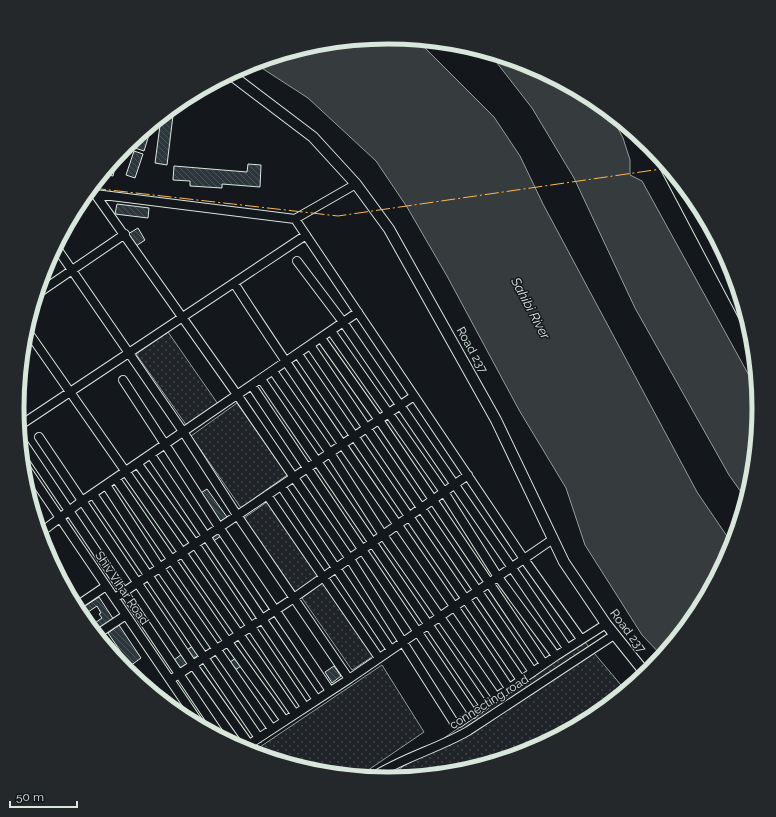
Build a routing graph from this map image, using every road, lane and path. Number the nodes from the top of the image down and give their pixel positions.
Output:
1 (235, 78) edge
2 (673, 182) edge
3 (356, 184) junction
4 (94, 193) edge
5 (93, 195) edge
6 (295, 219) junction
7 (124, 234) junction
8 (306, 235) junction
9 (60, 253) edge
10 (297, 261) dead end
11 (72, 270) junction
12 (234, 283) junction
13 (44, 289) edge
14 (736, 302) edge
15 (358, 312) junction
16 (182, 317) junction
17 (343, 322) junction
18 (331, 331) junction
19 (31, 336) edge
20 (321, 338) junction
21 (310, 346) junction
22 (128, 353) junction
23 (298, 354) junction
24 (285, 362) junction
25 (273, 371) junction
26 (262, 379) junction
27 (124, 380) dead end
28 (252, 386) junction
29 (69, 392) junction
30 (238, 396) junction
31 (414, 396) junction
32 (400, 405) junction
33 (389, 413) junction
34 (379, 420) junction
35 (25, 422) edge
36 (367, 428) junction
37 (184, 433) junction
38 (355, 436) junction
39 (39, 437) dead end
40 (167, 444) junction
41 (343, 444) junction
42 (26, 448) edge
43 (330, 453) junction
44 (151, 455) junction
45 (318, 461) junction
46 (138, 464) junction
47 (306, 468) junction
48 (126, 472) junction
49 (30, 474) edge
50 (468, 475) junction
51 (293, 477) junction
52 (116, 479) junction
53 (106, 485) junction
54 (454, 485) junction
55 (281, 486) junction
56 (444, 492) junction
57 (94, 494) junction
58 (267, 495) junction
59 (433, 500) junction
60 (82, 501) junction
61 (421, 508) junction
62 (69, 512) junction
63 (237, 515) junction
64 (409, 517) junction
65 (60, 518) junction
66 (398, 524) junction
67 (219, 527) junction
68 (44, 530) edge
69 (383, 535) junction
70 (206, 536) junction
71 (553, 539) junction
72 (372, 542) junction
73 (195, 544) junction
74 (361, 550) junction
75 (183, 552) junction
76 (172, 559) junction
77 (350, 559) junction
78 (524, 559) junction
79 (160, 568) junction
80 (511, 568) junction
81 (335, 569) junction
82 (149, 575) junction
83 (324, 577) junction
84 (498, 577) junction
85 (137, 583) junction
86 (489, 583) junction
87 (106, 586) junction
88 (478, 591) junction
89 (123, 592) junction
90 (114, 598) junction
91 (293, 598) junction
92 (466, 599) junction
93 (80, 603) edge
94 (455, 606) junction
95 (276, 610) junction
96 (126, 614) junction
97 (440, 616) junction
98 (262, 619) junction
99 (428, 624) junction
100 (606, 624) junction
101 (250, 627) junction
102 (100, 631) edge
103 (418, 632) junction
104 (239, 634) junction
105 (614, 635) junction
106 (581, 639) junction
107 (228, 642) junction
108 (403, 642) junction
109 (567, 648) junction
110 (216, 649) junction
111 (391, 650) junction
112 (556, 656) junction
113 (205, 657) junction
114 (380, 658) junction
115 (544, 664) junction
116 (193, 665) junction
117 (642, 669) edge
118 (533, 672) junction
119 (180, 674) junction
120 (349, 679) junction
121 (170, 680) junction
122 (521, 680) junction
123 (509, 688) junction
124 (330, 691) junction
125 (496, 697) junction
126 (317, 700) junction
127 (484, 706) junction
128 (305, 707) junction
129 (295, 714) junction
130 (472, 714) junction
131 (194, 716) edge
132 (285, 721) junction
133 (272, 729) junction
134 (217, 730) edge
135 (259, 738) junction
136 (249, 744) joint
137 (381, 772) edge

1 - 3 street, Road 237
2 - 14 street
3 - 6 street
3 - 71 street, Road 237
4 - 6 street
5 - 7 street
6 - 8 street
7 - 11 street
7 - 16 street
8 - 12 street
8 - 15 street
9 - 11 street
10 - 17 street
11 - 13 street
11 - 22 street
12 - 16 street
12 - 24 street
15 - 17 street
15 - 31 street
16 - 22 street
16 - 30 street
17 - 18 street
17 - 32 street
18 - 20 street
18 - 33 street
19 - 29 street
20 - 21 street
20 - 34 street
21 - 23 street
21 - 36 street
22 - 29 street
22 - 37 street
23 - 24 street
23 - 38 street
24 - 25 street
24 - 41 street
25 - 26 street
25 - 43 street
26 - 28 street
26 - 45 street
27 - 40 street
28 - 30 street
28 - 47 street
29 - 35 street
29 - 48 street
30 - 37 street
30 - 51 street
31 - 32 street
31 - 50 street
32 - 33 street
32 - 54 street
33 - 34 street
33 - 56 street
34 - 36 street
34 - 59 street
36 - 38 street
36 - 61 street
37 - 40 street
37 - 63 street
38 - 41 street
38 - 64 street
39 - 60 street
40 - 44 street
40 - 67 street
41 - 43 street
41 - 66 street
42 - 62 street
43 - 45 street
43 - 69 street
44 - 46 street
44 - 70 street
45 - 47 street
45 - 72 street
46 - 48 street
46 - 73 street
47 - 51 street
47 - 74 street
48 - 52 street
48 - 75 street
49 - 65 street, Shiv Vihar Road
50 - 54 street
50 - 78 street
51 - 55 street
51 - 77 street
52 - 53 street
52 - 76 street
53 - 57 street
53 - 79 street
54 - 56 street
54 - 80 street
55 - 58 street
55 - 81 street
56 - 59 street
56 - 84 street
57 - 60 street
57 - 82 street
58 - 63 street
58 - 83 street
59 - 61 street
59 - 86 street
60 - 62 street
60 - 85 street
61 - 64 street
61 - 88 street
62 - 65 street
62 - 89 street
63 - 67 street
63 - 91 street
64 - 66 street
64 - 92 street
65 - 68 street
65 - 87 street, Shiv Vihar Road
66 - 69 street
66 - 94 street
67 - 70 street
67 - 95 street
69 - 72 street
69 - 97 street
70 - 73 street
70 - 98 street
71 - 78 street
71 - 100 street, Road 237
72 - 74 street
72 - 99 street
73 - 75 street
73 - 101 street
74 - 77 street
74 - 103 street
75 - 76 street
75 - 104 street
76 - 79 street
76 - 107 street
77 - 81 street
77 - 108 street
78 - 80 street
78 - 106 street
79 - 82 street
79 - 110 street
80 - 84 street
80 - 109 street
81 - 83 street
81 - 111 street
82 - 85 street
82 - 113 street
83 - 91 street
83 - 114 street
84 - 86 street
84 - 112 street
85 - 89 street
85 - 116 street
86 - 88 street
86 - 115 street
87 - 90 street, Shiv Vihar Road
87 - 93 street
88 - 92 street
88 - 118 street
89 - 90 street
89 - 119 street
90 - 96 street, Shiv Vihar Road
91 - 95 street
91 - 120 street
92 - 94 street
92 - 122 street
94 - 97 street
94 - 123 street
95 - 98 street
95 - 124 street
96 - 102 street
96 - 121 street, Shiv Vihar Road
97 - 99 street
97 - 125 street
98 - 101 street
98 - 126 street
99 - 103 street
99 - 127 street
100 - 105 street, Road 237
100 - 106 street
101 - 104 street
101 - 128 street
103 - 108 street
103 - 130 street
104 - 107 street
104 - 129 street
105 - 117 street, Road 237
105 - 137 street, connecting road
106 - 109 street
107 - 110 street
107 - 132 street
108 - 111 street
108 - 130 street
109 - 112 street
110 - 113 street
110 - 133 street
111 - 114 street
112 - 115 street
113 - 116 street
113 - 135 street
114 - 120 street
115 - 118 street
116 - 119 street
116 - 136 street
118 - 122 street
119 - 121 street
119 - 134 street
120 - 124 street
121 - 131 street, Shiv Vihar Road
122 - 123 street
123 - 125 street
124 - 126 street
125 - 127 street
126 - 128 street
127 - 130 street
128 - 129 street
129 - 132 street
132 - 133 street
133 - 135 street
135 - 136 street

